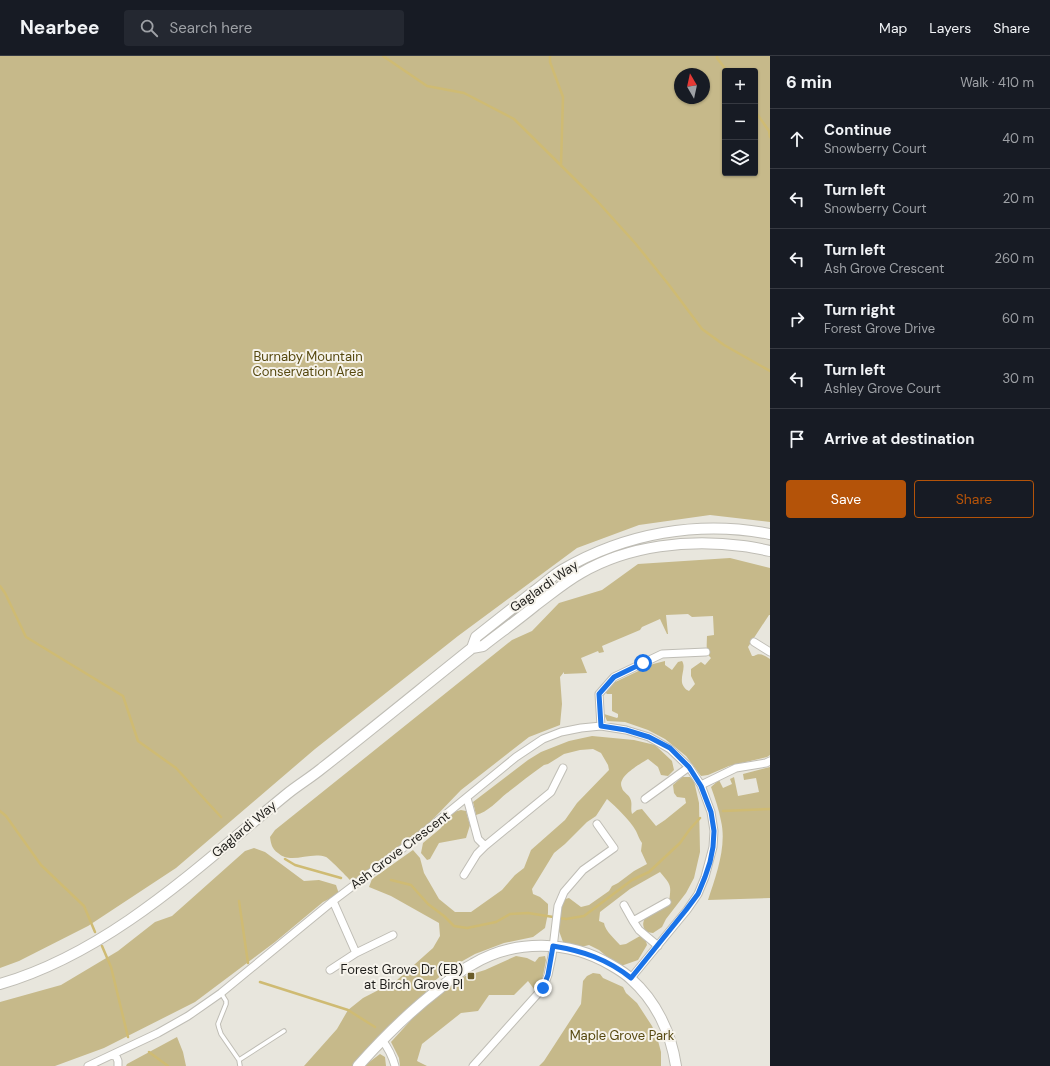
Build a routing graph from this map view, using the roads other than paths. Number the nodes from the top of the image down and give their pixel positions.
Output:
1 (770, 534) edge
2 (770, 551) edge
3 (754, 642) dead end
4 (472, 648) junction
5 (706, 652) dead end
6 (770, 652) edge
7 (601, 726) junction
8 (770, 761) edge
9 (689, 767) junction
10 (562, 768) dead end
11 (701, 786) junction
12 (467, 798) junction
13 (645, 799) dead end
14 (597, 824) dead end
15 (485, 846) junction
16 (464, 875) dead end
17 (332, 901) junction
18 (666, 902) dead end
19 (624, 905) dead end
20 (633, 921) junction
21 (393, 935) dead end
22 (553, 946) junction
23 (658, 946) junction
24 (356, 953) junction
25 (330, 970) dead end
26 (631, 978) junction
27 (0, 984) edge
28 (221, 993) junction
29 (284, 1031) dead end
30 (382, 1040) junction
31 (115, 1054) junction
32 (239, 1060) junction
33 (88, 1066) edge
34 (118, 1066) edge
35 (240, 1066) edge
36 (358, 1066) edge
37 (395, 1066) edge
38 (473, 1066) edge
39 (676, 1066) edge

1 - 4 main road, Gaglardi Way
2 - 4 main road, Gaglardi Way
3 - 6 street
4 - 27 main road, Gaglardi Way
5 - 7 street
7 - 9 street, Ash Grove Crescent
7 - 12 street, Ash Grove Crescent
8 - 11 street
9 - 11 street, Ash Grove Crescent
9 - 13 street
10 - 15 street
11 - 23 street, Ash Grove Crescent
12 - 15 street
12 - 17 street, Ash Grove Crescent
14 - 22 street
15 - 16 street
17 - 24 street
17 - 28 street, Ash Grove Crescent
18 - 20 street
19 - 20 street
20 - 23 street
21 - 24 street
22 - 26 main road
22 - 30 main road
22 - 38 street
23 - 26 street, Ash Grove Crescent
24 - 25 street
26 - 39 main road
28 - 31 street, Ash Grove Crescent
28 - 32 lane
29 - 32 lane
30 - 36 main road
30 - 37 street
31 - 33 street, Ash Grove Crescent
31 - 34 street
32 - 35 lane

